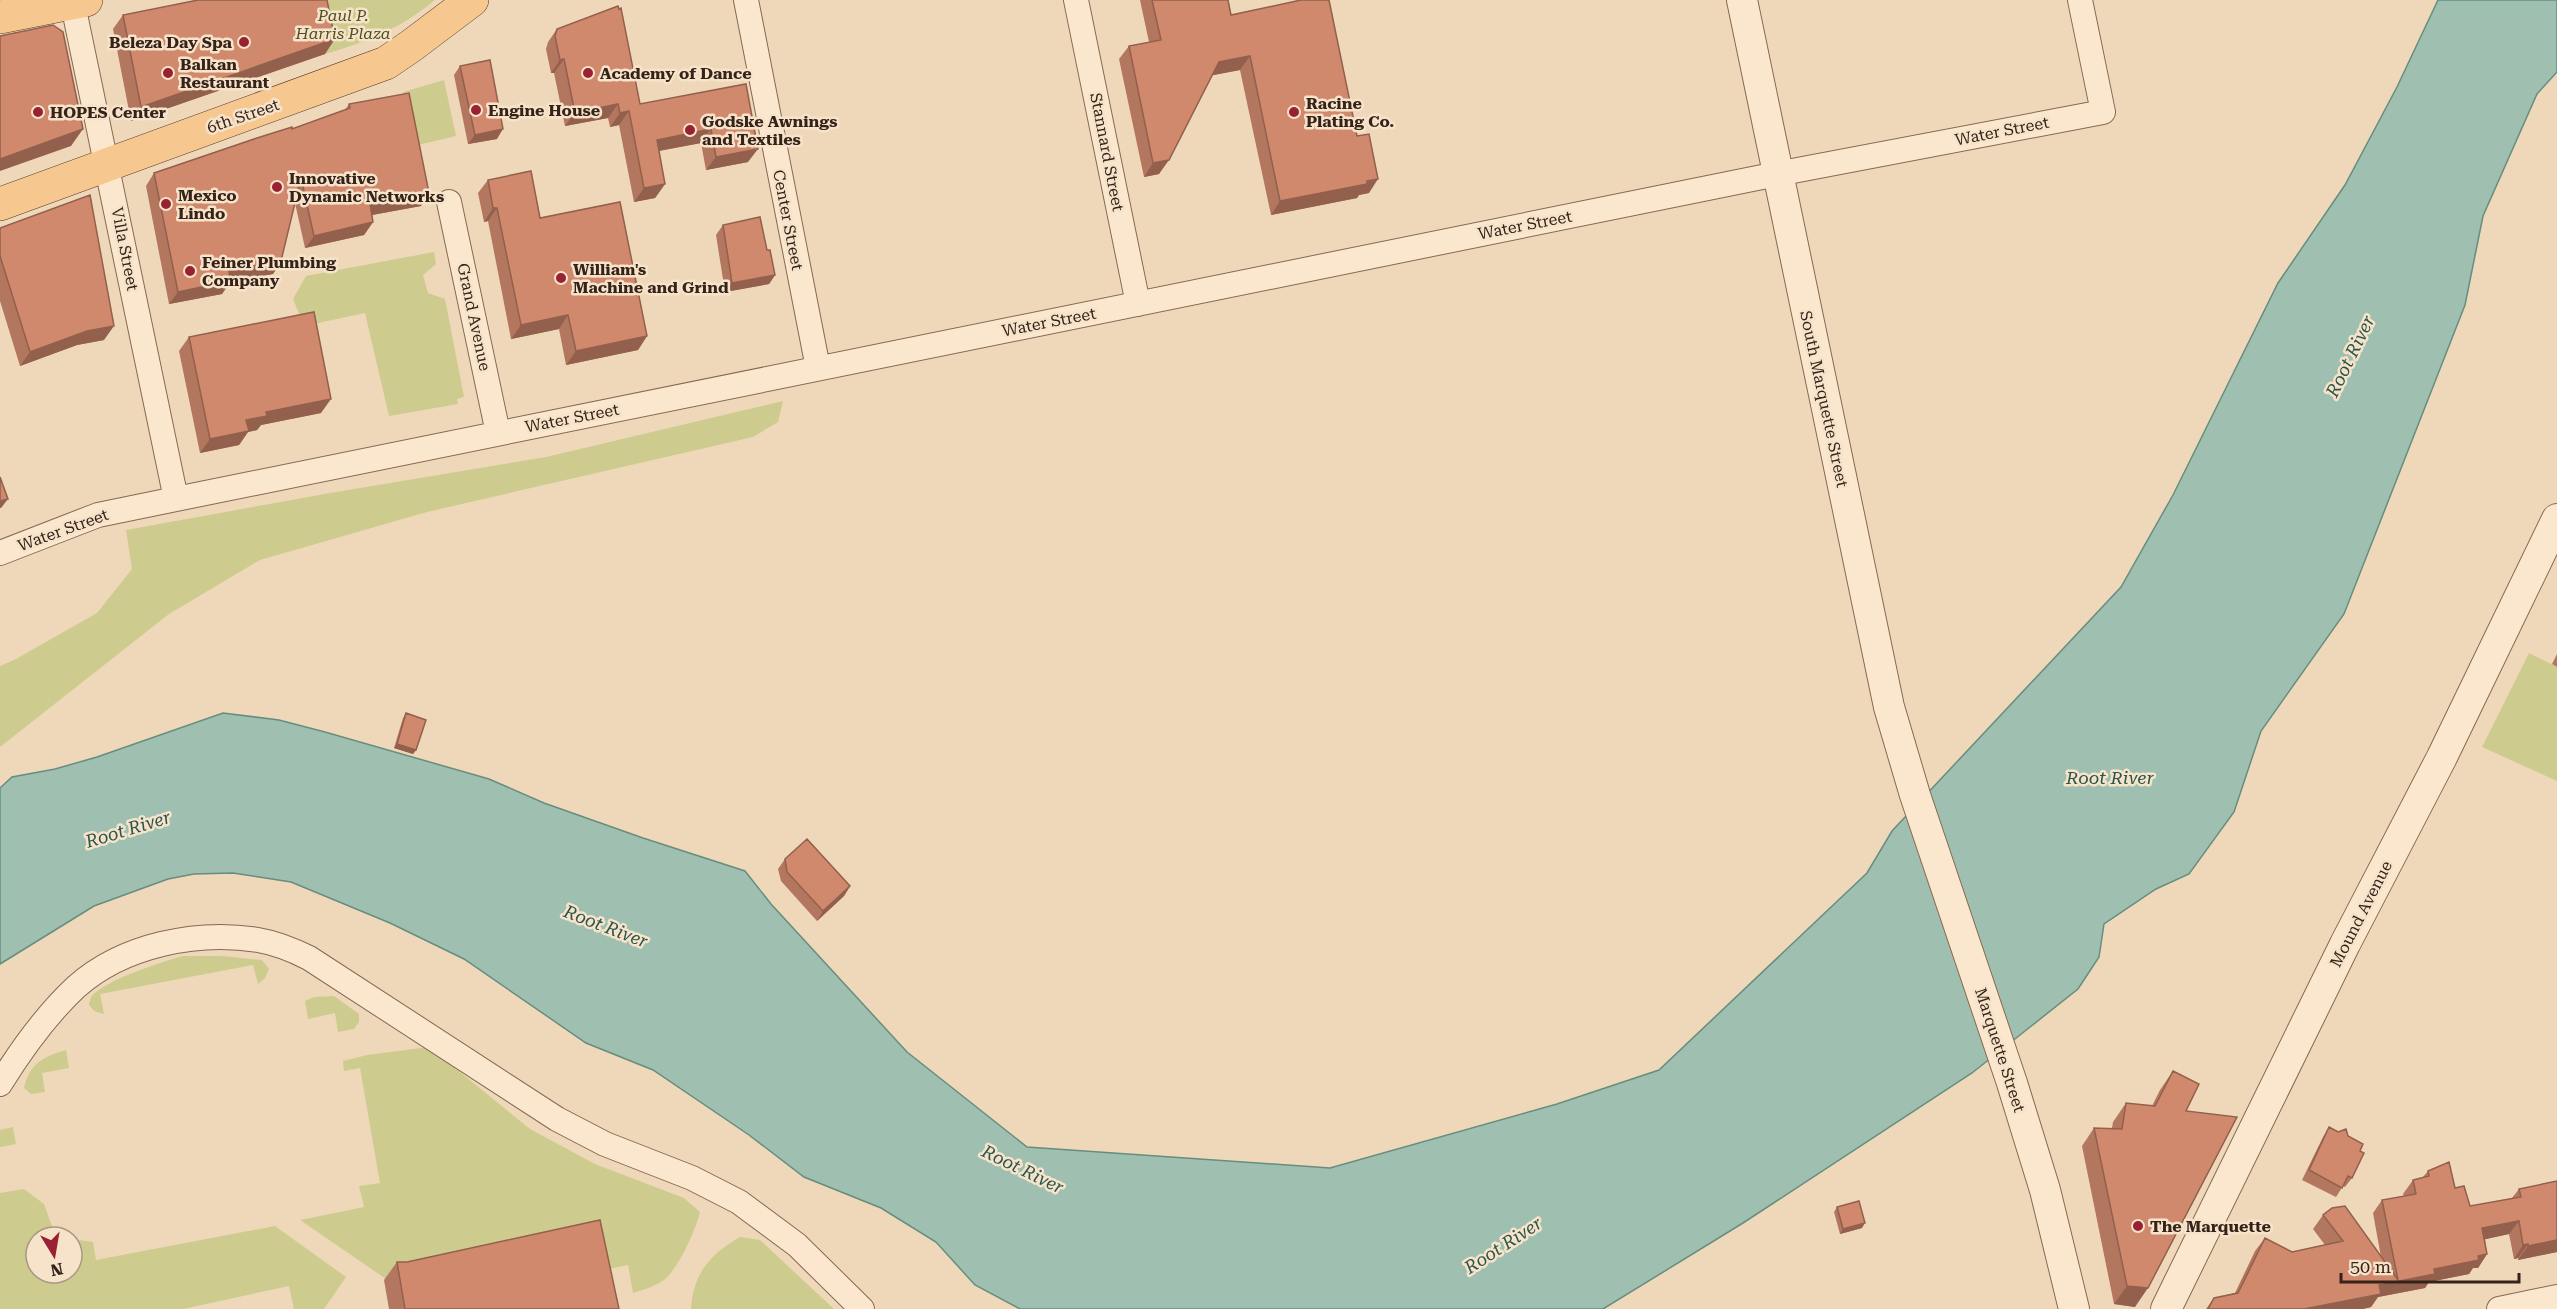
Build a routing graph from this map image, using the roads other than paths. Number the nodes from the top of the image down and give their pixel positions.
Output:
1 (472, 0) edge
2 (746, 0) edge
3 (1076, 0) edge
4 (1742, 0) edge
5 (2080, 0) edge
6 (77, 1) edge
7 (0, 17) edge
8 (108, 166) junction
9 (1777, 174) junction
10 (449, 202) dead end
11 (0, 204) edge
12 (1138, 304) junction
13 (818, 368) junction
14 (498, 433) junction
15 (176, 499) junction
16 (2557, 519) edge
17 (0, 553) edge
18 (1915, 795) joint
19 (0, 1084) edge
20 (2557, 1297) edge
21 (862, 1309) edge
22 (2074, 1309) edge
23 (2166, 1309) edge
24 (2499, 1309) edge

1 - 8 main road, 6th Street
2 - 13 street, Center Street
3 - 12 street, Stannard Street
4 - 9 street, South Marquette Street
5 - 9 street, Water Street
6 - 7 main road
6 - 8 street, Villa Street
8 - 11 main road, 6th Street
8 - 15 street, Villa Street
9 - 12 street, Water Street
9 - 18 street, South Marquette Street
10 - 14 street, Grand Avenue
12 - 13 street, Water Street
13 - 14 street, Water Street
14 - 15 street, Water Street
15 - 17 street, Water Street
16 - 23 street, Mound Avenue
18 - 22 street, Marquette Street
19 - 21 street
20 - 24 street

